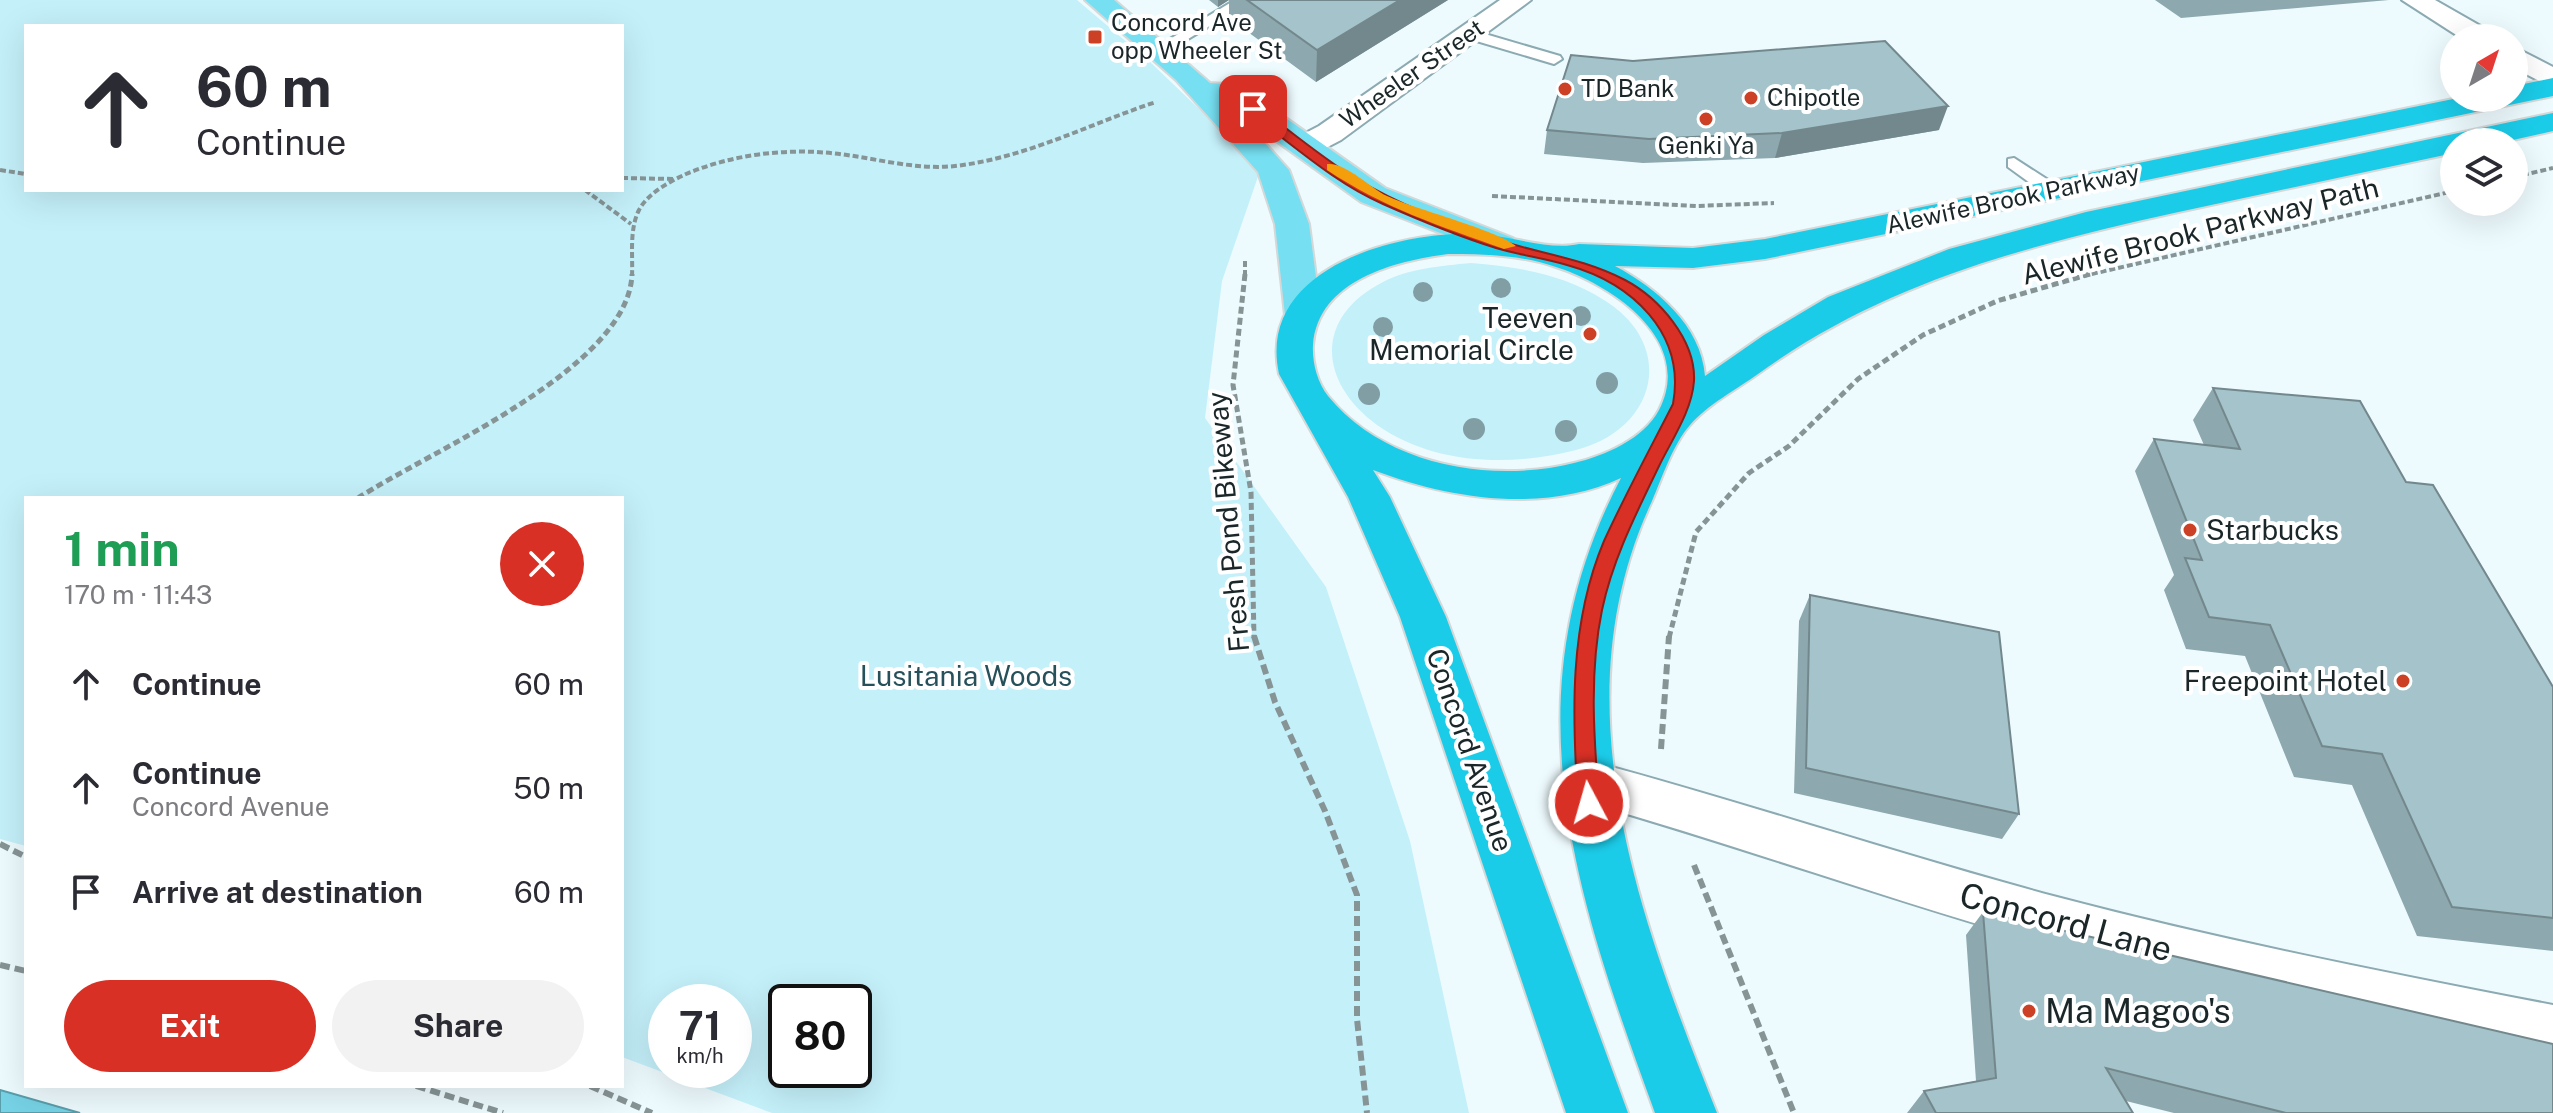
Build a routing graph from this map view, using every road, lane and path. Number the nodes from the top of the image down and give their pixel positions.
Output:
1 (1098, 0) edge
2 (1246, 0) edge
3 (1518, 0) edge
4 (2415, 0) edge
5 (2457, 24) edge
6 (1468, 34) junction
7 (1158, 51) junction
8 (1554, 59) dead end
9 (2528, 64) edge
10 (1186, 74) junction
11 (2553, 79) edge
12 (2553, 87) edge
13 (2528, 92) edge
14 (1155, 93) dead end
15 (2440, 111) edge
16 (2553, 122) edge
17 (2525, 128) edge
18 (1305, 146) junction
19 (2440, 147) edge
20 (2014, 163) dead end
21 (2553, 168) edge
22 (0, 170) edge
23 (24, 174) edge
24 (2528, 174) edge
25 (624, 178) edge
26 (675, 179) junction
27 (2053, 191) junction
28 (588, 192) edge
29 (2440, 194) edge
30 (1477, 195) dead end
31 (1784, 203) dead end
32 (631, 224) junction
33 (1246, 247) dead end
34 (1511, 247) junction
35 (1303, 315) junction
36 (1311, 401) junction
37 (1671, 422) junction
38 (361, 496) edge
39 (1661, 753) dead end
40 (1586, 781) junction
41 (0, 844) edge
42 (24, 856) edge
43 (1697, 873) dead end
44 (0, 965) edge
45 (24, 971) edge
46 (2553, 1033) edge
47 (422, 1088) edge
48 (595, 1088) edge
49 (503, 1113) edge
50 (652, 1113) edge
51 (1367, 1113) edge
52 (1597, 1113) edge
53 (1686, 1113) edge
54 (1794, 1113) edge

1 - 7 main road
2 - 7 lane
3 - 6 street, Wheeler Street
4 - 5 street
6 - 8 lane
6 - 18 street, Wheeler Street
7 - 10 main road
9 - 11 street
10 - 18 main road
10 - 35 main road
12 - 13 highway
14 - 26 path
15 - 27 highway, Alewife Brook Parkway
16 - 17 highway
18 - 34 main road
19 - 37 highway, Alewife Brook Parkway
20 - 27 lane
21 - 24 path
22 - 23 path
25 - 26 path
26 - 32 path
27 - 34 highway, Alewife Brook Parkway
28 - 32 path
29 - 39 path, Alewife Brook Parkway Path
30 - 31 path
32 - 38 path
33 - 51 path, Fresh Pond Bikeway
34 - 35 highway
34 - 37 highway
35 - 36 highway
36 - 37 highway, Alewife Brook Parkway
36 - 52 highway, Concord Avenue
37 - 40 highway
40 - 46 street, Concord Lane
40 - 53 highway
41 - 42 path
43 - 54 path
44 - 45 path
47 - 49 path
48 - 50 path

